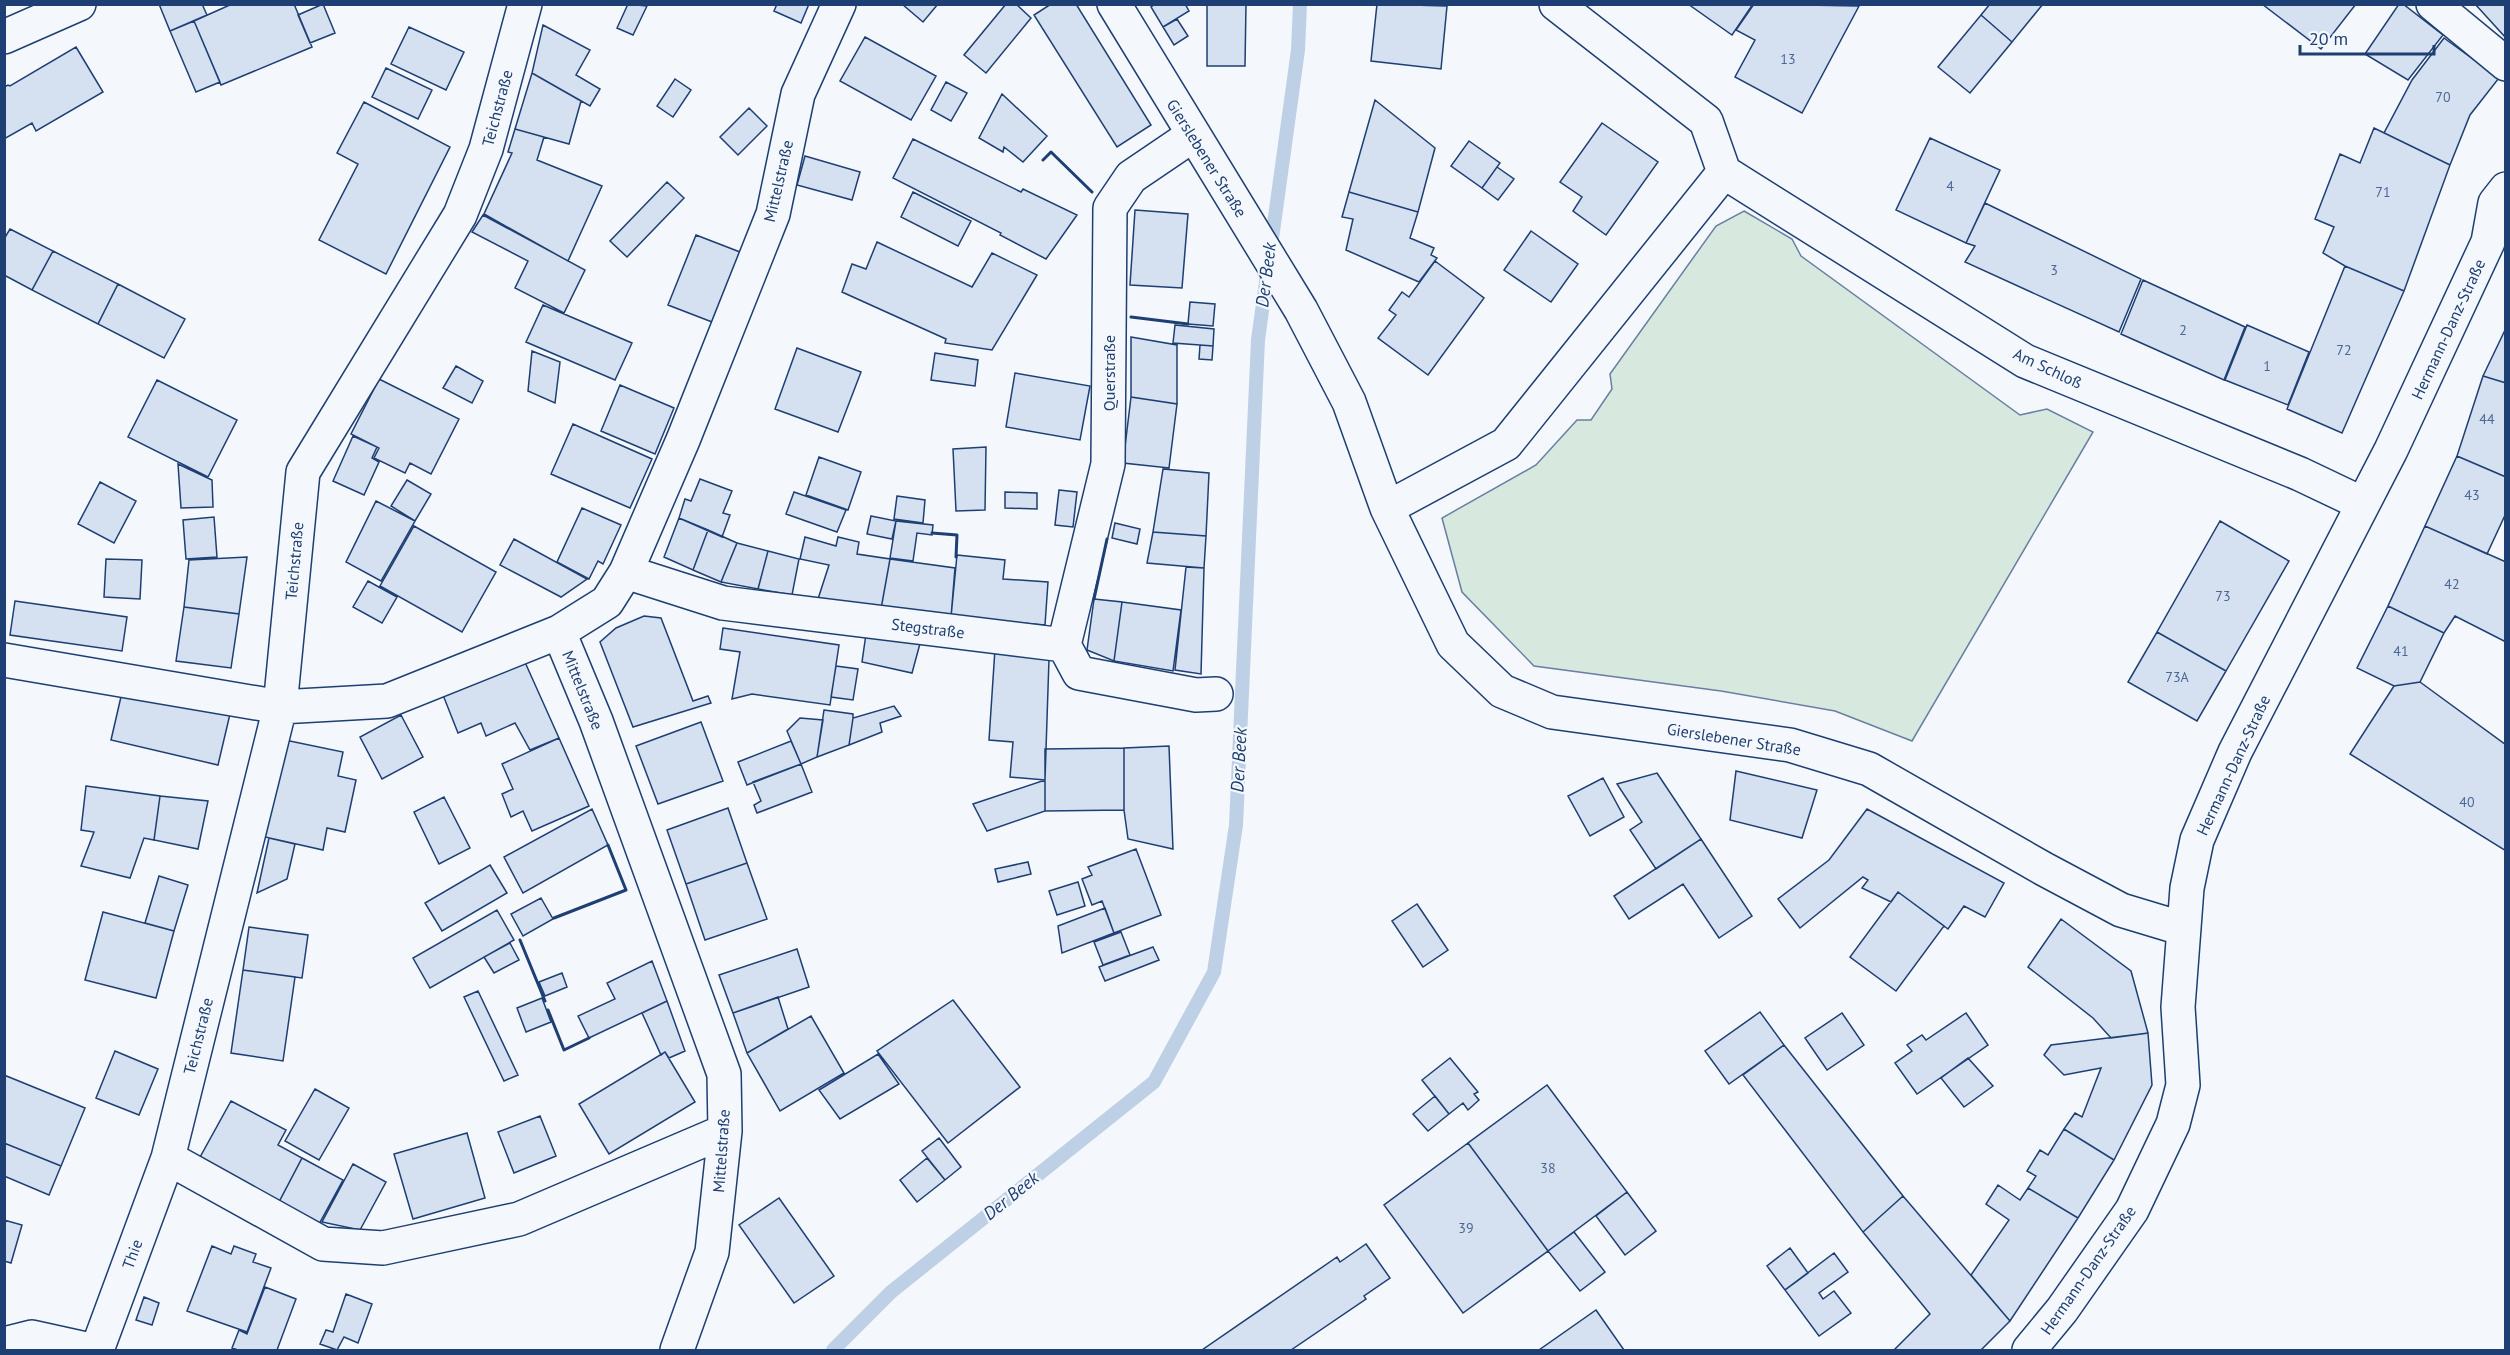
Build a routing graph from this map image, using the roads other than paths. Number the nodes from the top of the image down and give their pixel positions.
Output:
1 (79, 4) edge
2 (525, 4) edge
3 (839, 4) edge
4 (1114, 4) edge
5 (1556, 4) edge
6 (2433, 4) edge
7 (4, 37) edge
8 (2505, 64) edge
9 (1193, 135) junction
10 (1724, 172) junction
11 (2505, 189) edge
12 (2363, 504) junction
13 (1387, 508) junction
14 (626, 572) junction
15 (559, 632) junction
16 (1064, 645) junction
17 (4, 660) edge
18 (1216, 694) dead end
19 (280, 707) junction
20 (2184, 929) junction
21 (725, 1131) junction
22 (168, 1158) junction
23 (4, 1344) edge
24 (92, 1350) edge
25 (97, 1350) edge
26 (677, 1350) edge
27 (2030, 1350) edge

1 - 7 street
2 - 19 street, Teichstraße
3 - 14 street, Mittelstraße
4 - 9 street, Gierslebener Straße
5 - 10 street
6 - 8 street
9 - 13 street, Gierslebener Straße
9 - 16 street, Querstraße
10 - 12 street, Am Schloß
10 - 13 street
11 - 12 street, Hermann-Danz-Straße
12 - 20 street, Hermann-Danz-Straße
13 - 20 street, Gierslebener Straße
14 - 15 street, Mittelstraße
14 - 16 street, Stegstraße
15 - 19 street
15 - 21 street, Mittelstraße
16 - 18 street
17 - 19 street
19 - 22 street, Teichstraße
20 - 27 street, Hermann-Danz-Straße
21 - 22 street
21 - 26 street, Mittelstraße
22 - 25 street, Thie
23 - 24 street

